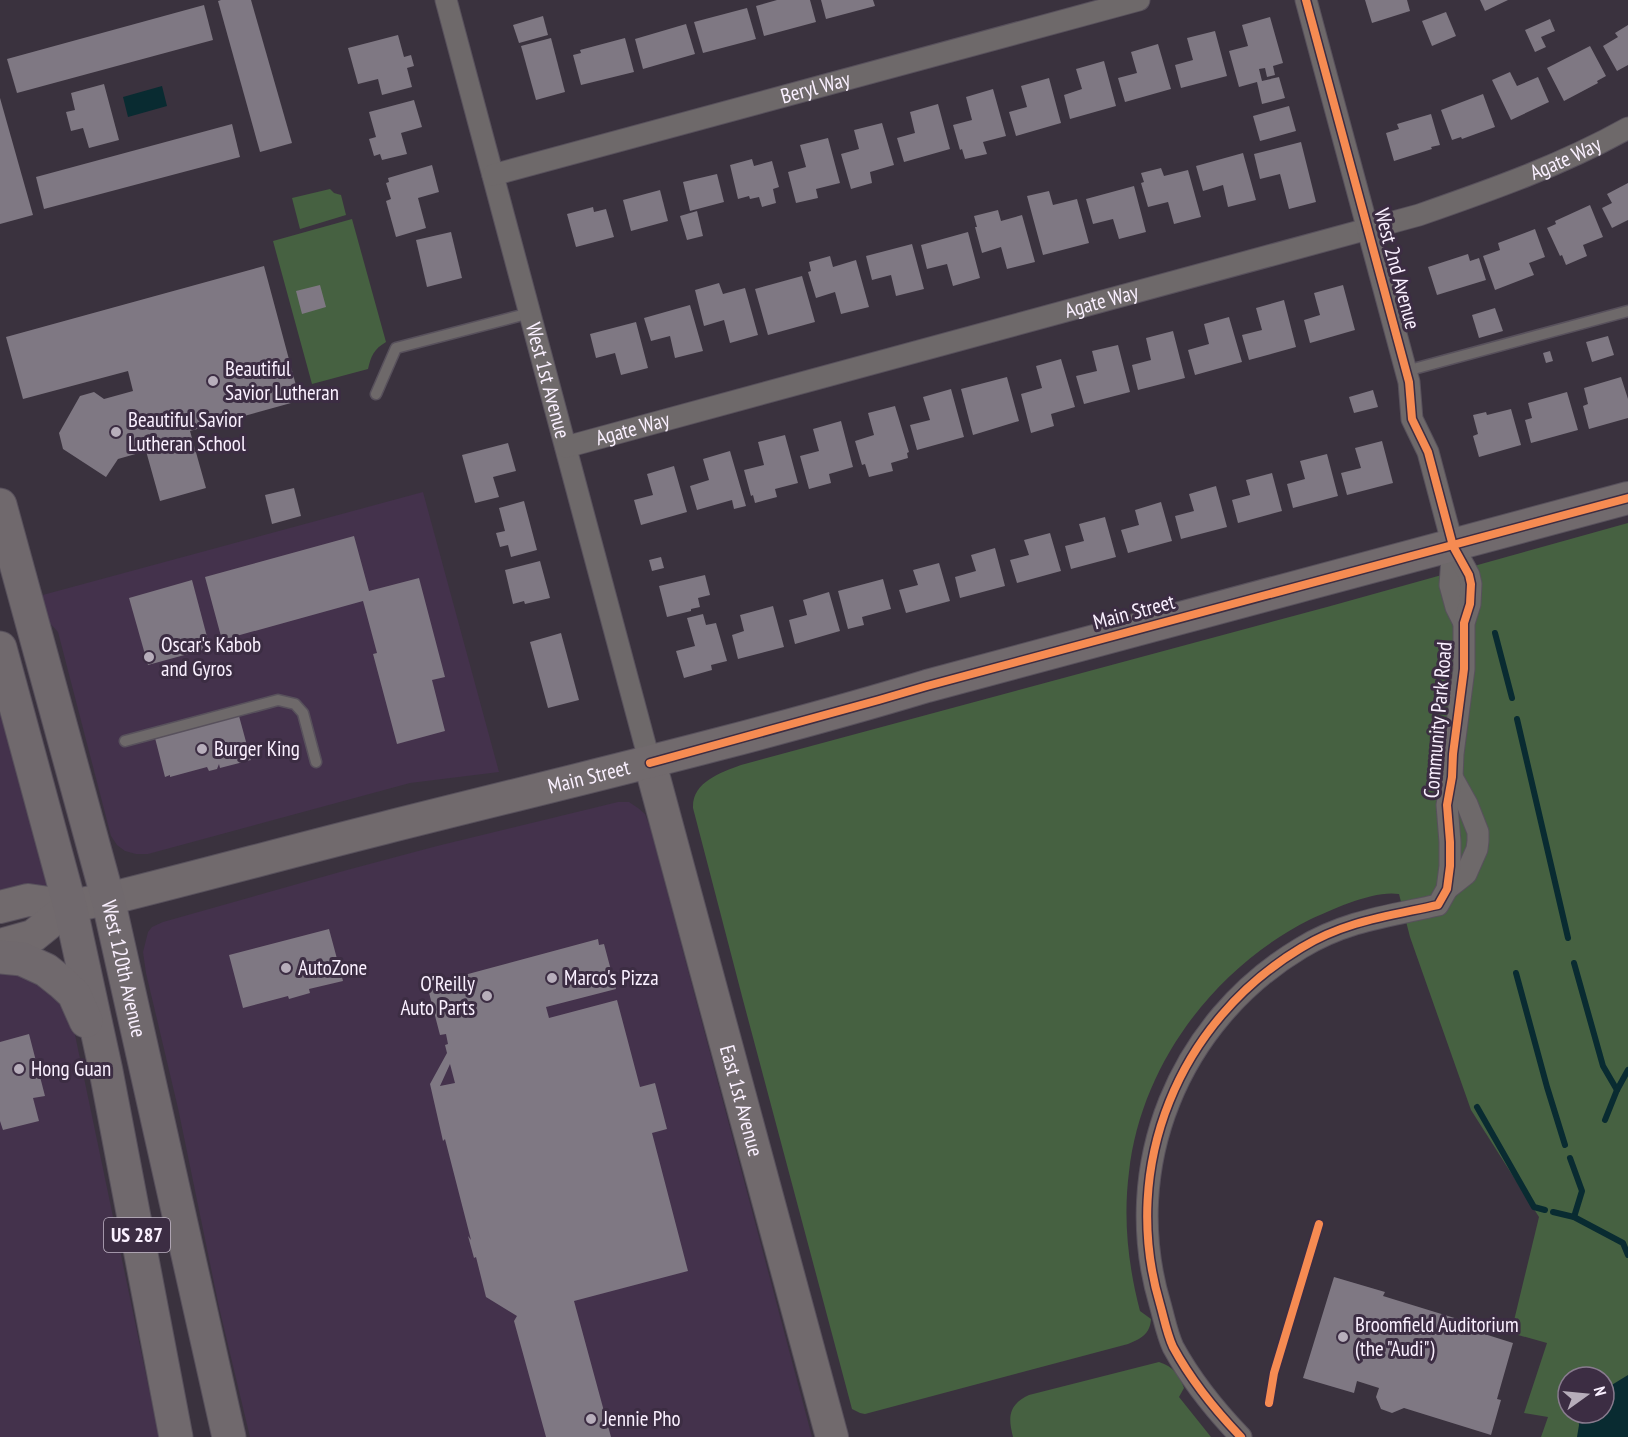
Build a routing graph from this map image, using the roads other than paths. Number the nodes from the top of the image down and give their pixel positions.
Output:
1 (446, 0) edge
2 (1139, 0) edge
3 (1306, 0) edge
4 (1628, 128) edge
5 (493, 175) junction
6 (1368, 230) junction
7 (1628, 311) edge
8 (530, 313) junction
9 (1408, 376) junction
10 (375, 394) dead end
11 (566, 447) junction
12 (1628, 498) edge
13 (0, 505) edge
14 (1453, 546) junction
15 (0, 648) edge
16 (125, 741) dead end
17 (316, 762) dead end
18 (650, 763) junction
19 (108, 899) junction
20 (70, 906) junction
21 (0, 907) edge
22 (0, 945) edge
23 (0, 957) edge
24 (106, 1071) junction
25 (176, 1437) edge
26 (228, 1437) edge
27 (832, 1437) edge
28 (1241, 1437) edge

1 - 5 street, West 1st Avenue
2 - 5 street, Beryl Way
3 - 6 street, West 2nd Avenue
4 - 6 street, Agate Way
5 - 8 street, West 1st Avenue
6 - 9 street, West 2nd Avenue
6 - 11 street, Agate Way
7 - 9 lane
8 - 10 lane
8 - 11 street, West 1st Avenue
9 - 14 street, West 2nd Avenue
11 - 18 street, West 1st Avenue
12 - 14 main road, Main Street
13 - 19 main road, West 120th Avenue / US 287
14 - 18 main road, Main Street
14 - 28 street, Community Park Road
15 - 20 main road, West 120th Avenue / US 287
16 - 17 lane
18 - 19 main road, Main Street
18 - 27 main road, East 1st Avenue
19 - 20 main road, Main Street
19 - 26 main road, West 120th Avenue / US 287
20 - 21 main road, Main Street
20 - 22 main road, Main Street
20 - 24 main road, West 120th Avenue / US 287
23 - 24 main road
24 - 25 main road, West 120th Avenue / US 287

